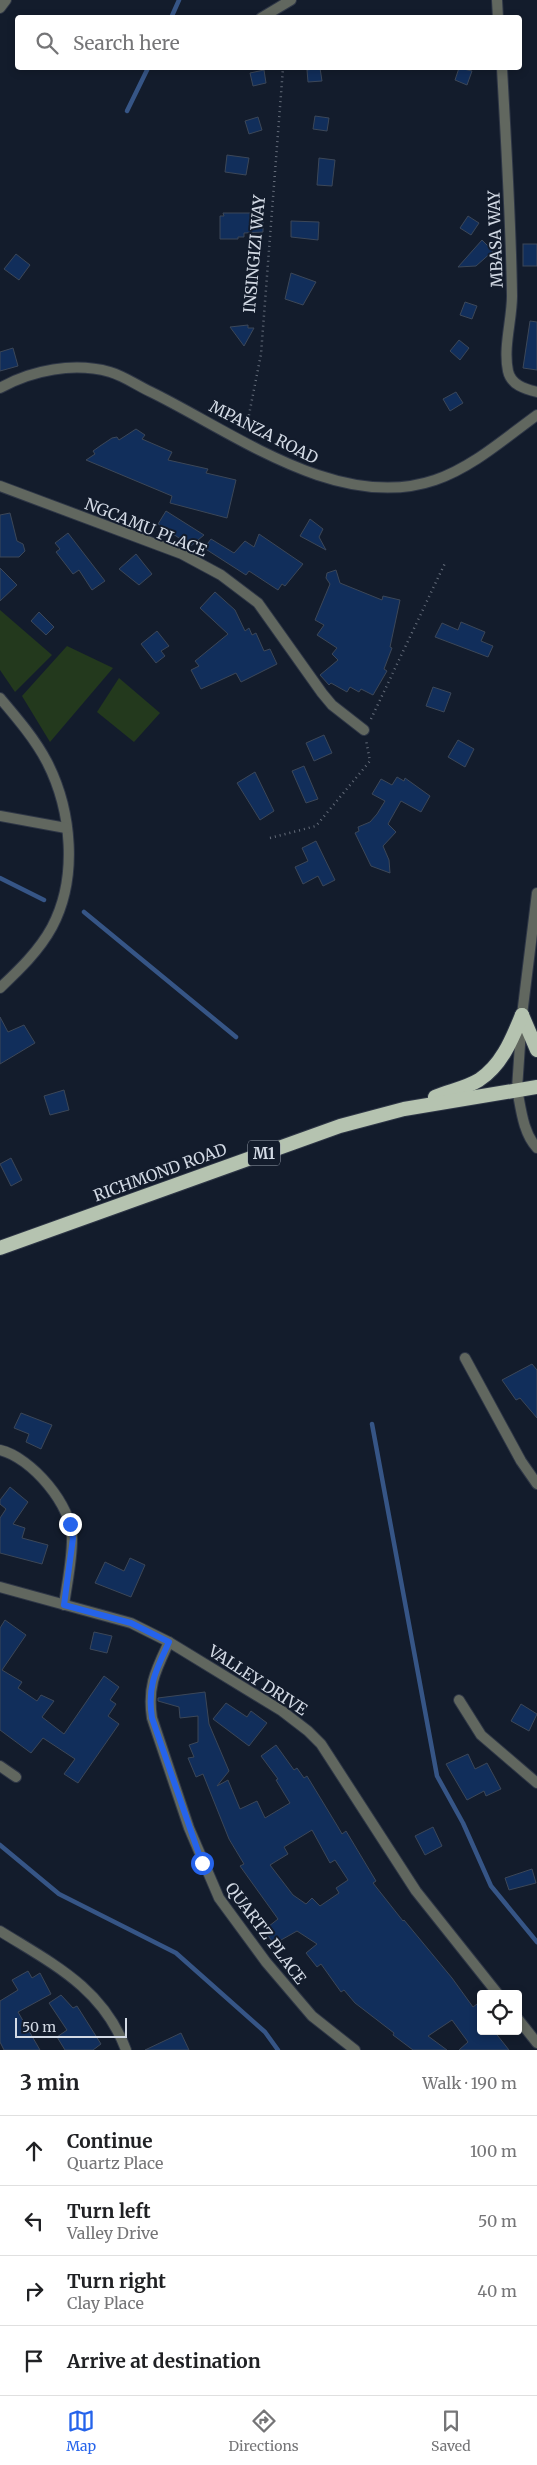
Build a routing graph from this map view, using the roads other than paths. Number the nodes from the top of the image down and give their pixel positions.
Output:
1 (6, 0) edge
2 (292, 0) edge
3 (497, 0) edge
4 (0, 8) edge
5 (266, 15) edge
6 (498, 15) edge
7 (502, 70) edge
8 (0, 388) edge
9 (537, 392) edge
10 (537, 415) edge
11 (0, 486) edge
12 (0, 698) edge
13 (364, 730) road end
14 (0, 816) edge
15 (66, 828) junction
16 (537, 893) edge
17 (0, 988) edge
18 (522, 1016) junction
19 (537, 1050) edge
20 (537, 1088) edge
21 (517, 1089) junction
22 (404, 1109) junction
23 (537, 1148) edge
24 (0, 1248) edge
25 (465, 1358) dead end
26 (0, 1450) edge
27 (537, 1484) edge
28 (0, 1587) edge
29 (64, 1605) junction
30 (169, 1642) junction
31 (459, 1700) dead end
32 (0, 1766) edge
33 (16, 1777) dead end
34 (537, 1783) edge
35 (0, 1931) edge
36 (495, 1990) edge
37 (522, 2024) edge
38 (537, 2043) edge
39 (126, 2050) edge
40 (355, 2050) edge

1 - 4 street
2 - 5 street
3 - 6 street
7 - 9 street, MBASA WAY
8 - 10 street, MPANZA ROAD
11 - 13 street, NGCAMU PLACE
12 - 15 street
14 - 15 street
15 - 17 street
16 - 18 street
18 - 19 highway
18 - 21 street
18 - 22 highway
20 - 21 highway, RICHMOND ROAD / M1
21 - 22 highway, RICHMOND ROAD / M1
21 - 23 street
22 - 24 highway, RICHMOND ROAD / M1
25 - 27 street
26 - 29 street
28 - 29 street, VALLEY DRIVE
29 - 30 street, VALLEY DRIVE
30 - 36 street, VALLEY DRIVE
30 - 40 street, QUARTZ PLACE
31 - 34 street
32 - 33 street
35 - 39 street
37 - 38 street

